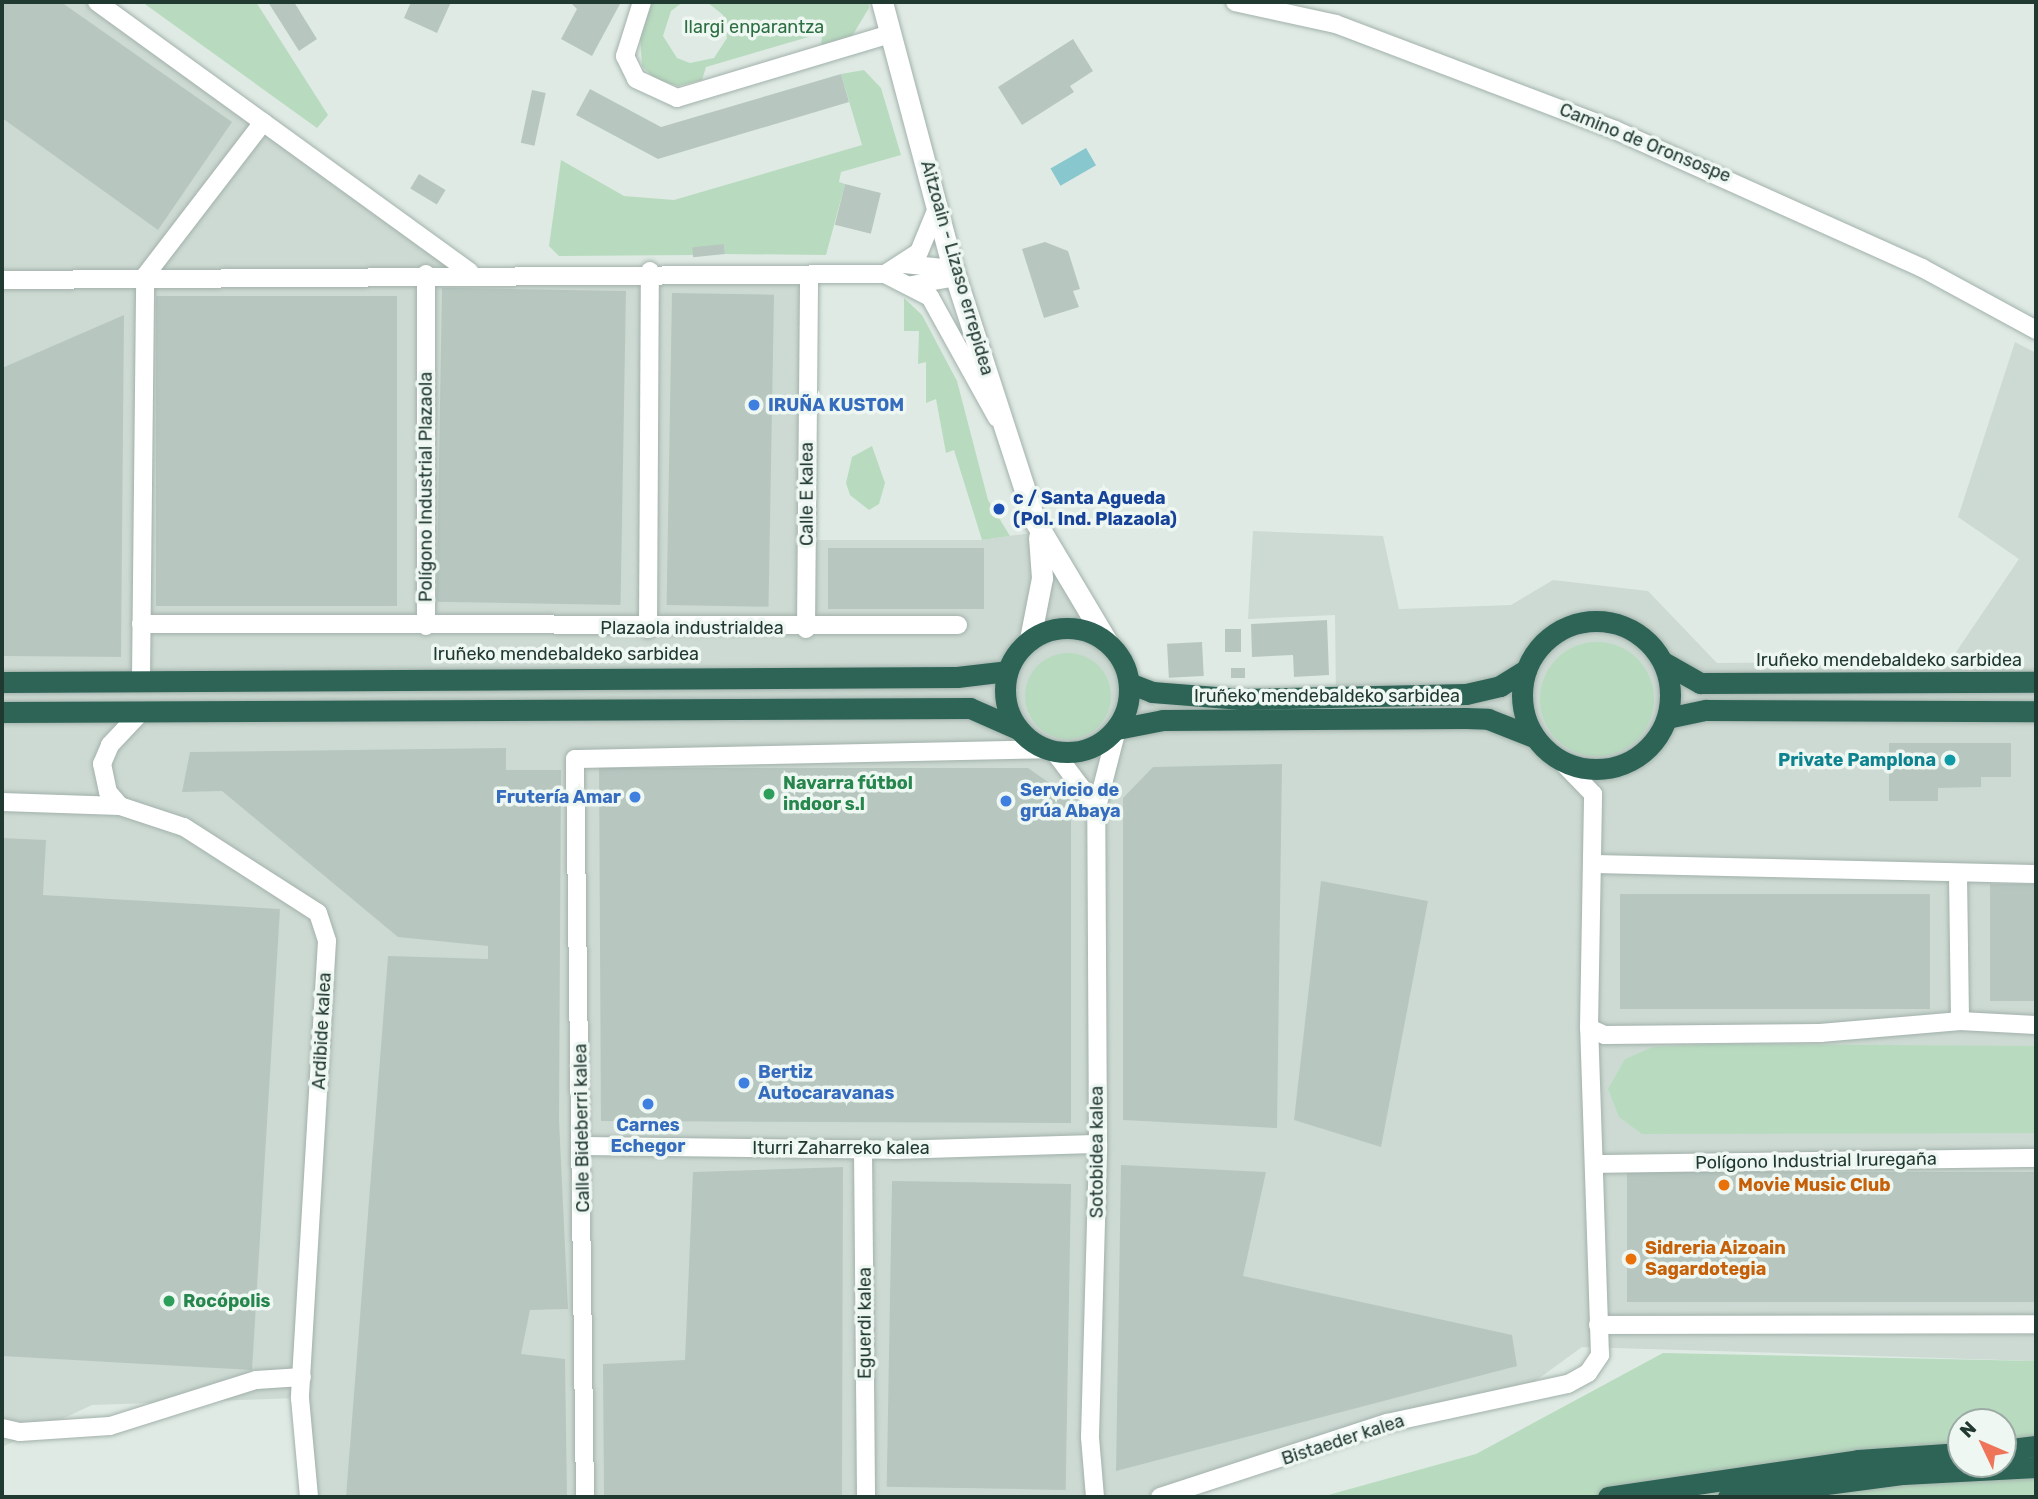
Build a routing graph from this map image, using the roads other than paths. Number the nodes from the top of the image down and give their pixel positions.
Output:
1 (97, 2) edge
2 (642, 2) edge
3 (882, 2) edge
4 (1235, 2) edge
5 (891, 34) junction
6 (263, 122) junction
7 (938, 206) junction
8 (904, 264) junction
9 (650, 271) junction
10 (470, 272) junction
11 (954, 273) junction
12 (426, 274) junction
13 (885, 274) junction
14 (809, 275) junction
15 (145, 276) junction
16 (2, 280) edge
17 (912, 285) junction
18 (2036, 330) edge
19 (1001, 424) junction
20 (1038, 532) junction
21 (141, 625) junction
22 (958, 625) dead end
23 (426, 626) junction
24 (648, 629) junction
25 (806, 629) junction
26 (1030, 639) junction
27 (1107, 642) junction
28 (1663, 662) junction
29 (1526, 670) junction
30 (1007, 671) junction
31 (141, 677) junction
32 (2, 682) edge
33 (2036, 682) edge
34 (1129, 683) junction
35 (142, 711) junction
36 (2036, 711) edge
37 (2, 712) edge
38 (1667, 718) junction
39 (1018, 729) junction
40 (1118, 729) junction
41 (1534, 737) junction
42 (1050, 750) junction
43 (1562, 762) junction
44 (2, 802) edge
45 (120, 806) junction
46 (1096, 807) junction
47 (1593, 864) junction
48 (2036, 874) edge
49 (1958, 876) junction
50 (1960, 1021) junction
51 (2036, 1024) edge
52 (1588, 1027) junction
53 (1098, 1144) junction
54 (584, 1146) junction
55 (863, 1149) junction
56 (2036, 1158) edge
57 (1596, 1164) junction
58 (2036, 1324) edge
59 (1598, 1325) junction
60 (302, 1377) junction
61 (2, 1428) edge
62 (2036, 1447) edge
63 (2017, 1449) edge
64 (1947, 1454) edge
65 (2036, 1467) edge
66 (309, 1497) edge
67 (585, 1497) edge
68 (866, 1497) edge
69 (1095, 1497) edge
70 (1160, 1497) edge
71 (1608, 1497) edge
72 (1728, 1497) edge

1 - 6 street
2 - 5 street
3 - 5 street, Aitzoain - Lizaso errepidea
4 - 18 street, Camino de Oronsospe
5 - 7 street, Aitzoain - Lizaso errepidea
6 - 10 street
6 - 15 street
7 - 8 street
7 - 11 street, Aitzoain - Lizaso errepidea
8 - 11 street
8 - 13 street
9 - 10 street
9 - 14 street
9 - 24 street
10 - 12 street
11 - 17 street
11 - 19 street, Aitzoain - Lizaso errepidea
12 - 15 street
12 - 23 street, Polígono Industrial Plazaola
13 - 14 street
13 - 17 street
14 - 25 street, Calle E kalea
15 - 16 street
15 - 21 street
17 - 19 street
19 - 20 street, Aitzoain - Lizaso errepidea
20 - 26 street
20 - 27 street
21 - 23 street, Polígono Industrial Plazaola
21 - 31 street
22 - 25 street, Plazaola industrialdea
23 - 24 street, Plazaola industrialdea
24 - 25 street, Plazaola industrialdea
26 - 27 highway
26 - 30 highway
27 - 34 highway
28 - 29 highway
28 - 33 highway, Iruñeko mendebaldeko sarbidea
28 - 38 highway
29 - 34 highway, Iruñeko mendebaldeko sarbidea
29 - 41 highway
30 - 31 highway, Iruñeko mendebaldeko sarbidea
30 - 39 highway
31 - 32 highway, Iruñeko mendebaldeko sarbidea
34 - 40 highway
35 - 37 highway
35 - 39 highway
35 - 45 street
36 - 38 highway
38 - 43 highway
39 - 42 highway
40 - 41 highway, Iruñeko mendebaldeko sarbidea
40 - 42 highway
40 - 46 street, Sotobidea kalea
41 - 43 highway
42 - 46 street
42 - 54 street, Calle Bideberri kalea
43 - 47 street
44 - 45 street, Ardibide kalea
45 - 60 street, Ardibide kalea
46 - 53 street, Sotobidea kalea
47 - 49 street
47 - 52 street
48 - 49 street
49 - 50 street
50 - 51 street
50 - 52 street
52 - 57 street
53 - 55 street, Iturri Zaharreko kalea
53 - 69 street, Sotobidea kalea
54 - 55 street, Iturri Zaharreko kalea
54 - 67 street, Calle Bideberri kalea
55 - 68 street, Eguerdi kalea
56 - 57 street, Polígono Industrial Iruregaña
57 - 59 street
58 - 59 street
59 - 70 street, Bistaeder kalea
60 - 61 street
60 - 66 street, Ardibide kalea
62 - 63 highway
64 - 71 highway
65 - 72 highway

